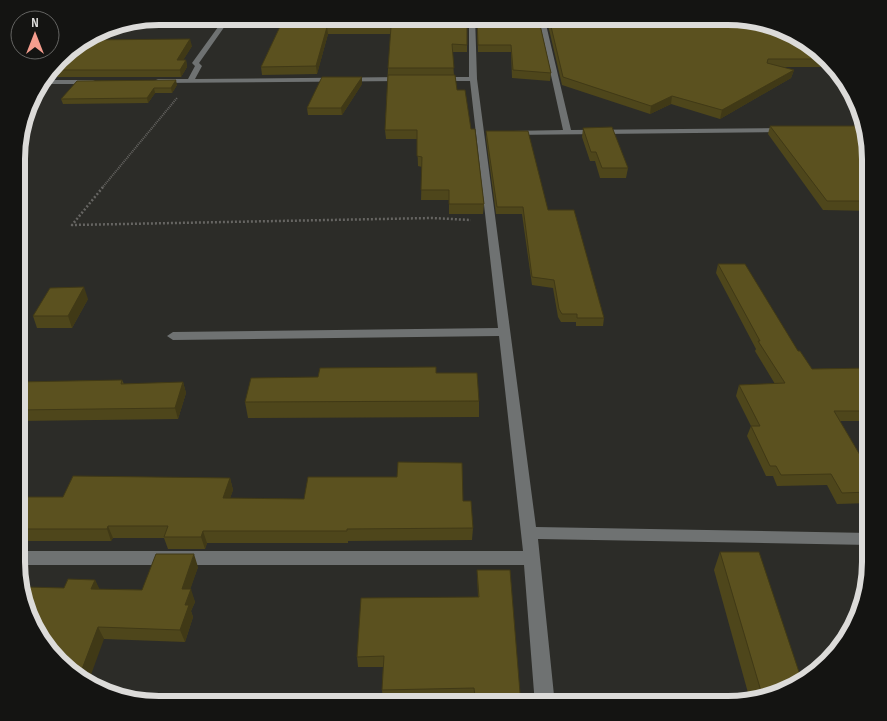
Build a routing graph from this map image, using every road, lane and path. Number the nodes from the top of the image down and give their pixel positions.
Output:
1 (222, 25) edge
2 (472, 25) edge
3 (545, 25) edge
4 (415, 79) edge
5 (434, 79) edge
6 (473, 79) junction
7 (191, 80) junction
8 (153, 81) edge
9 (50, 82) edge
10 (106, 82) edge
11 (796, 130) edge
12 (568, 132) junction
13 (499, 133) edge
14 (491, 222) junction
15 (505, 332) junction
16 (173, 336) dead end
17 (529, 533) junction
18 (862, 539) edge
19 (25, 558) edge
20 (531, 558) junction
21 (544, 696) edge

1 - 7 street
2 - 6 street
3 - 12 street
4 - 7 street
5 - 6 street
6 - 14 street
7 - 8 street
7 - 14 path
9 - 10 street
11 - 12 street
12 - 13 street
14 - 15 street
15 - 16 street
15 - 17 street
17 - 18 street
17 - 20 street
19 - 20 street
20 - 21 street

